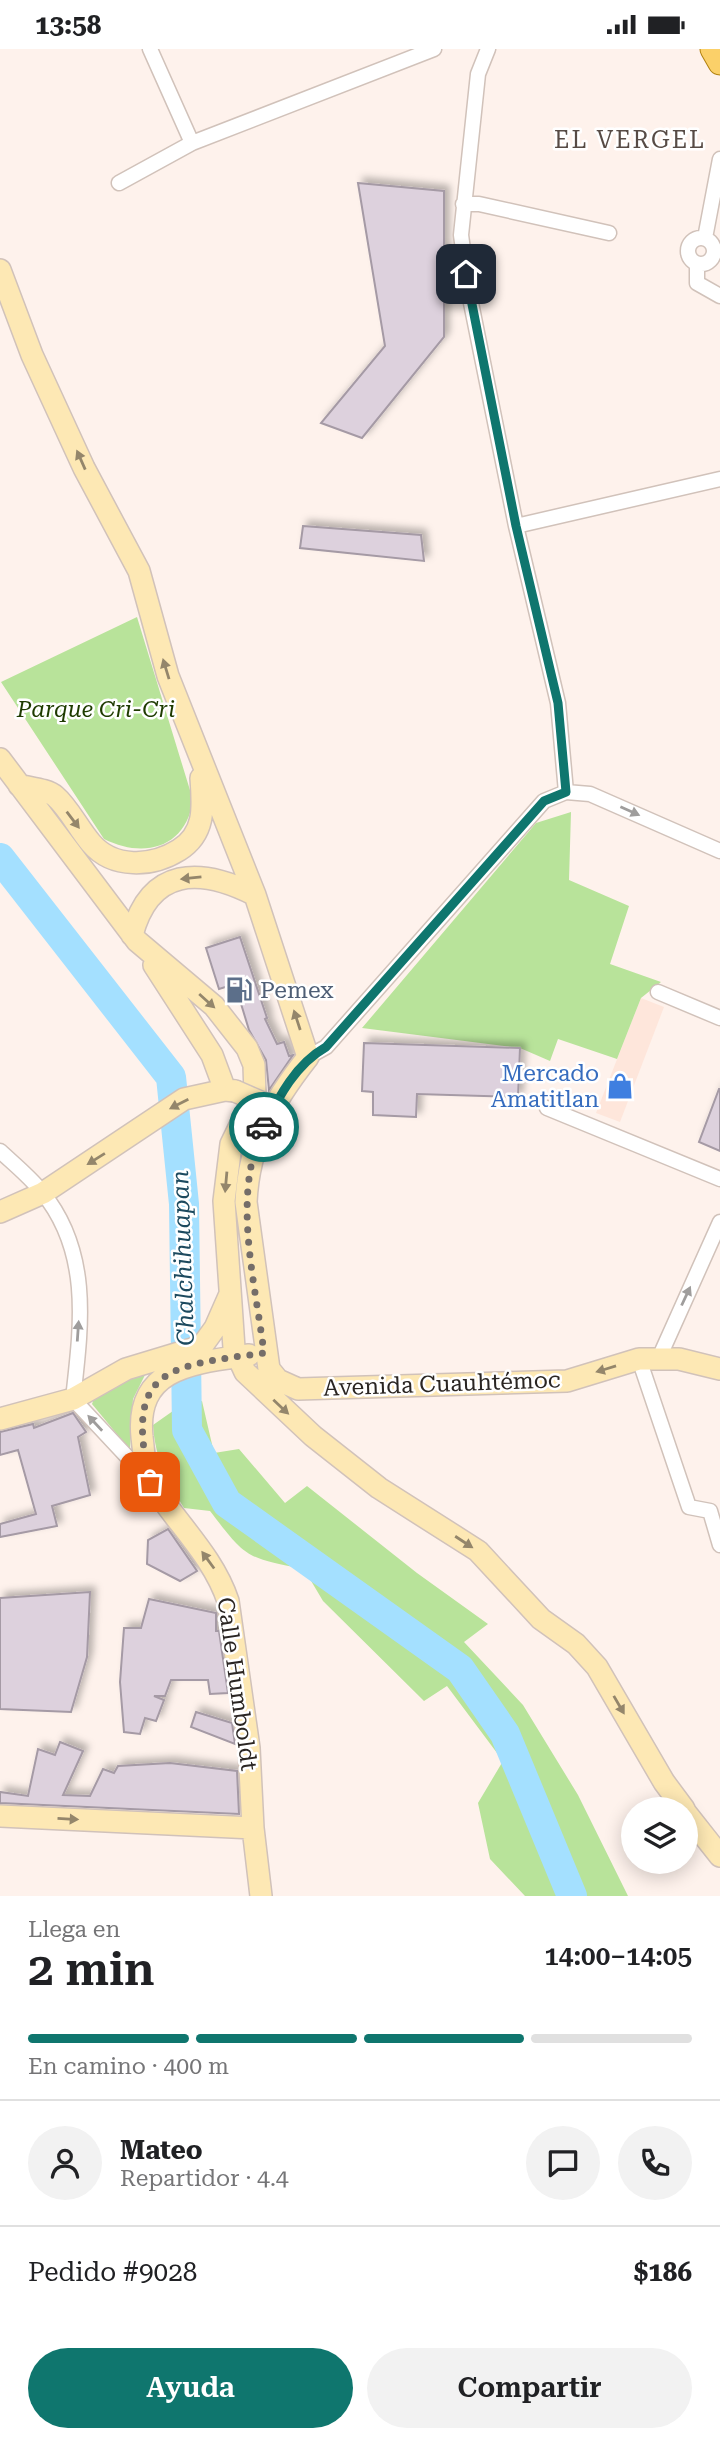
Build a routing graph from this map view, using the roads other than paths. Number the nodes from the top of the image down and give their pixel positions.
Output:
1 (150, 49) edge
2 (434, 49) edge
3 (488, 49) edge
4 (712, 49) edge
5 (720, 63) edge
6 (192, 143) junction
7 (720, 159) edge
8 (119, 183) dead end
9 (463, 204) junction
10 (609, 233) dead end
11 (0, 269) edge
12 (720, 296) edge
13 (720, 479) edge
14 (516, 526) junction
15 (198, 753) junction
16 (0, 759) edge
17 (19, 785) junction
18 (566, 792) junction
19 (720, 851) edge
20 (106, 856) junction
21 (255, 895) junction
22 (106, 901) junction
23 (134, 938) junction
24 (658, 992) dead end
25 (720, 1019) edge
26 (308, 1057) junction
27 (224, 1091) junction
28 (269, 1106) junction
29 (547, 1108) dead end
30 (0, 1151) edge
31 (720, 1179) edge
32 (43, 1193) junction
33 (0, 1212) edge
34 (720, 1222) edge
35 (232, 1289) junction
36 (264, 1353) junction
37 (230, 1358) junction
38 (649, 1359) junction
39 (163, 1366) junction
40 (720, 1369) edge
41 (73, 1399) junction
42 (0, 1419) edge
43 (150, 1482) junction
44 (720, 1545) edge
45 (675, 1797) edge
46 (0, 1816) edge
47 (253, 1828) junction
48 (698, 1828) edge
49 (720, 1856) edge
50 (261, 1896) edge

1 - 6 street
2 - 6 street
3 - 9 street
4 - 5 main road
6 - 8 street
7 - 12 street
9 - 10 street
9 - 14 street
15 -> 11 main road
13 - 14 street
14 - 18 street
15 - 20 main road
15 - 21 main road
16 - 17 main road
17 -> 20 main road
17 - 22 main road
18 -> 19 street
18 - 26 street
20 - 22 main road
21 -> 23 main road
26 -> 21 main road
22 - 23 main road
23 - 27 main road
23 -> 35 main road
24 - 25 street
26 - 28 main road
27 - 28 main road, bridge
27 -> 32 main road
28 - 36 main road
29 - 31 street
30 - 32 street
32 - 33 main road
41 -> 32 street
38 -> 34 street
35 - 37 main road
35 - 39 main road
36 - 37 main road
38 -> 36 main road, Avenida Cuauhtémoc
37 - 39 main road
37 -> 45 main road
38 - 40 main road, Avenida Cuauhtémoc
38 - 44 street
39 - 41 main road
39 - 43 main road
41 - 42 main road
43 -> 41 street, Calle Humboldt
47 -> 43 main road, Calle Humboldt
46 -> 47 main road
47 - 50 main road, Calle Humboldt
48 - 49 main road

